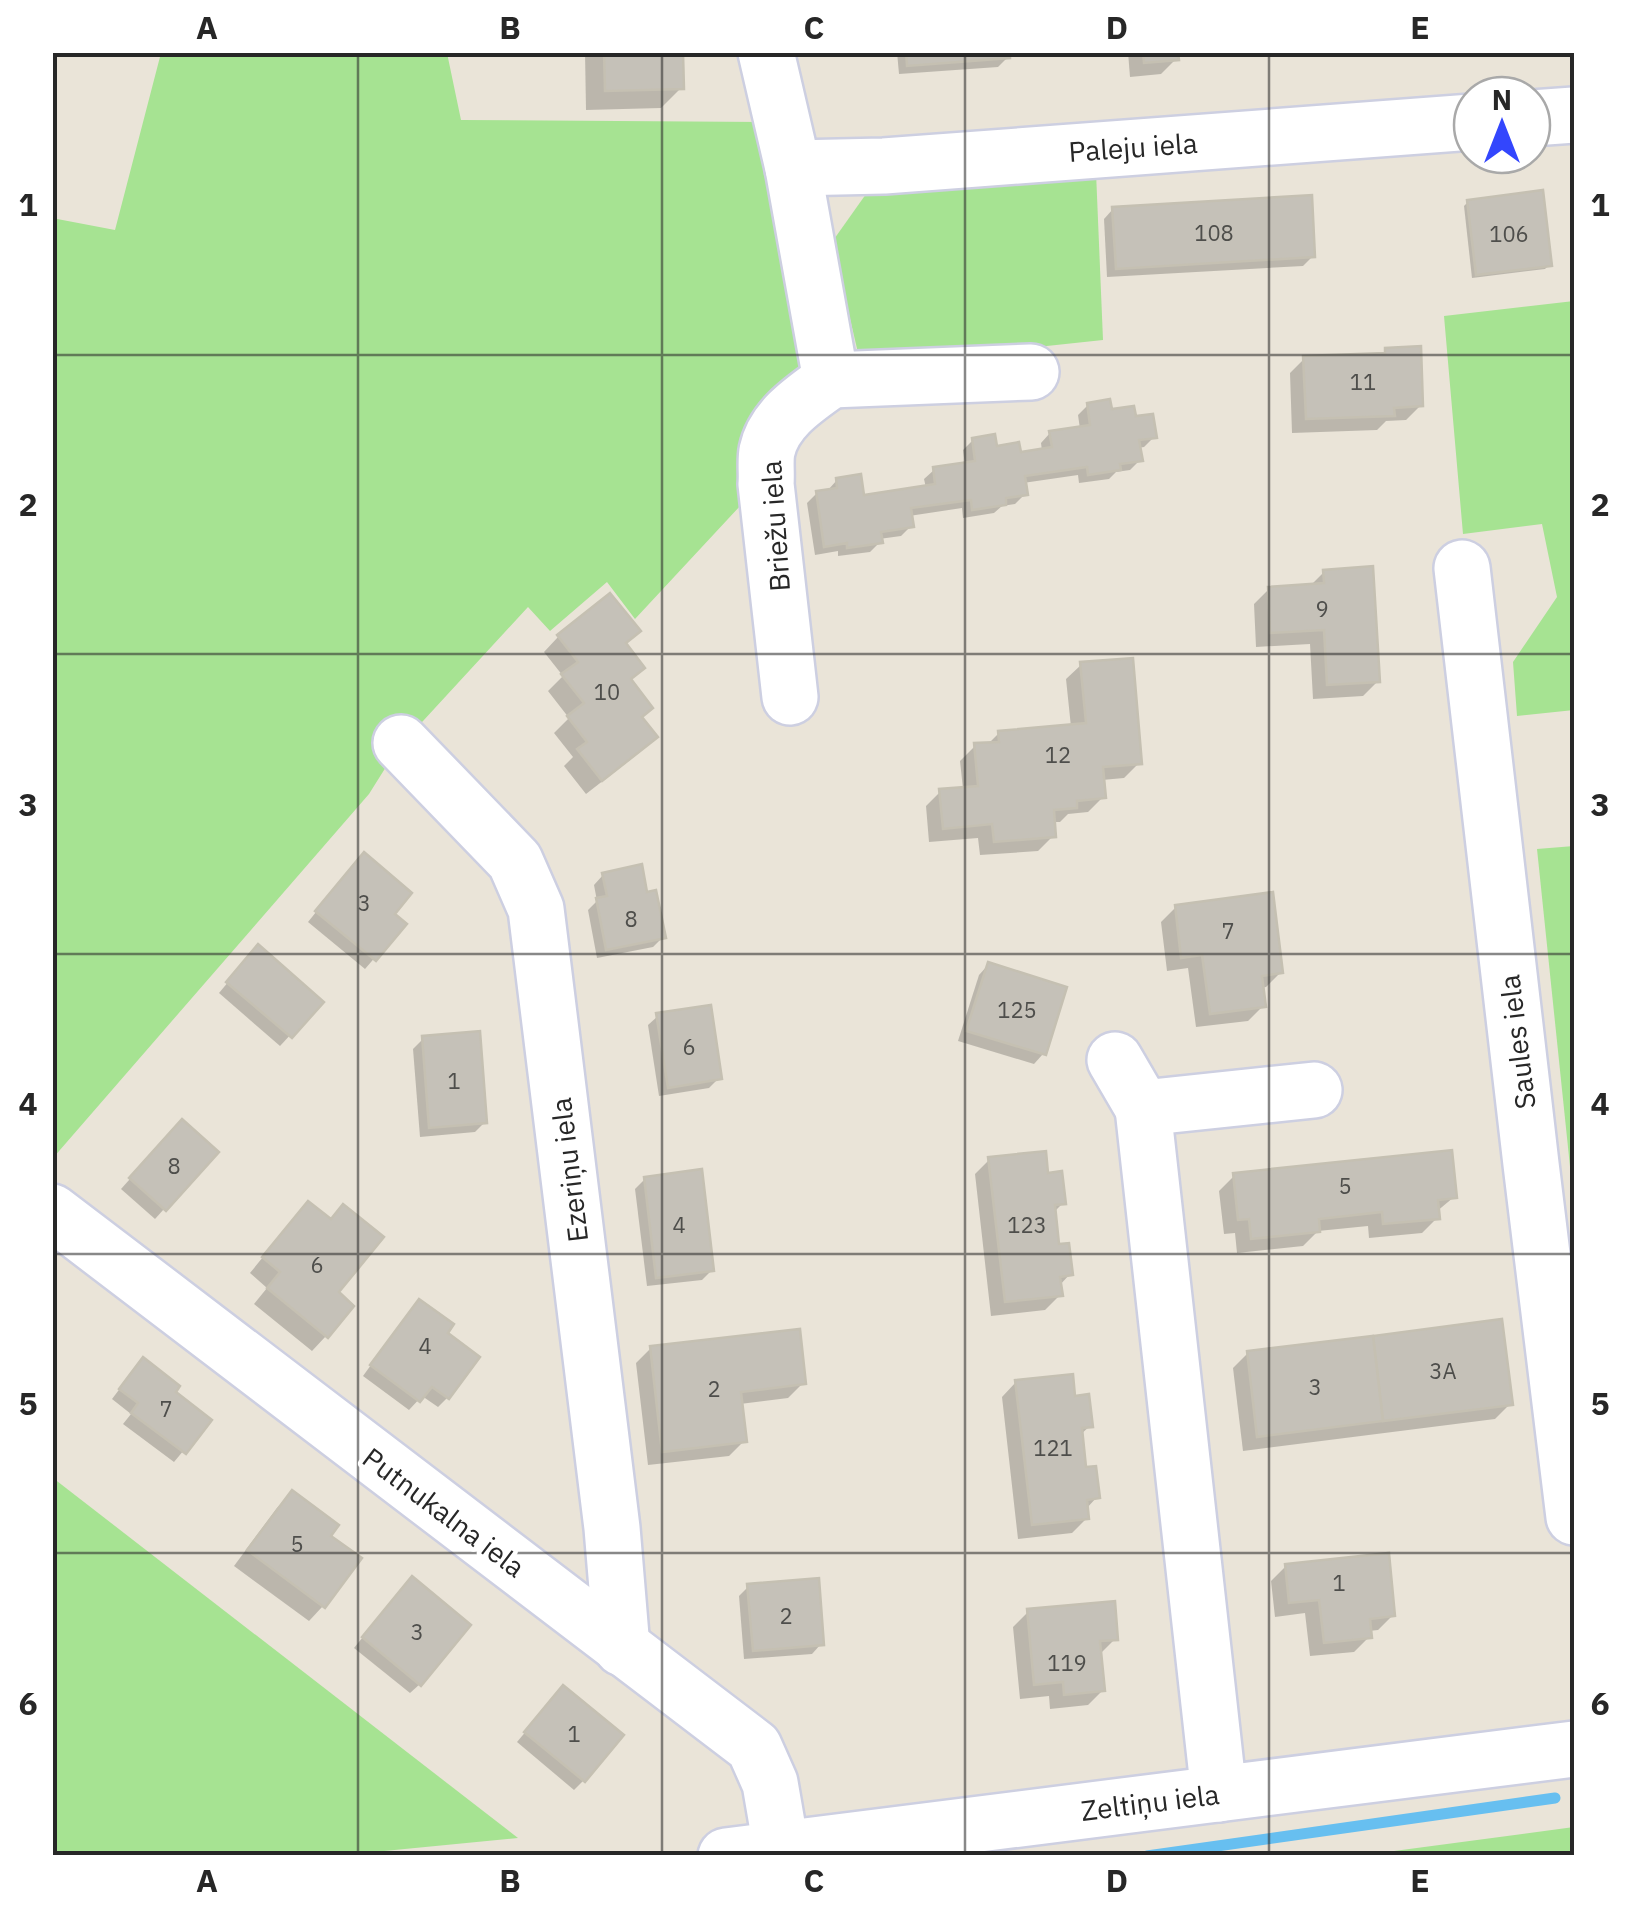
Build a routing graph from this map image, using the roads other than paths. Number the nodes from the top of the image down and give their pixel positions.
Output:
1 (766, 52) edge
2 (1452, 123) edge
3 (793, 168) junction
4 (1031, 372) dead end
5 (831, 380) junction
6 (1462, 568) dead end
7 (790, 697) dead end
8 (401, 743) dead end
9 (1115, 1060) dead end
10 (1314, 1090) dead end
11 (1143, 1108) junction
12 (52, 1212) edge
13 (1574, 1517) edge
14 (622, 1648) junction
15 (1574, 1749) edge
16 (1219, 1794) junction
17 (780, 1848) junction
18 (726, 1856) edge

1 - 3 street
2 - 3 street, Paleju iela
3 - 5 street
4 - 5 street
5 - 7 street, Briežu iela
6 - 13 street, Saules iela
8 - 14 street, Ezeriņu iela
9 - 11 street
10 - 11 street
11 - 16 street
12 - 14 street, Putnukalna iela
14 - 17 street, Putnukalna iela
15 - 16 street, Zeltiņu iela
16 - 17 street, Zeltiņu iela
17 - 18 street, Zeltiņu iela

